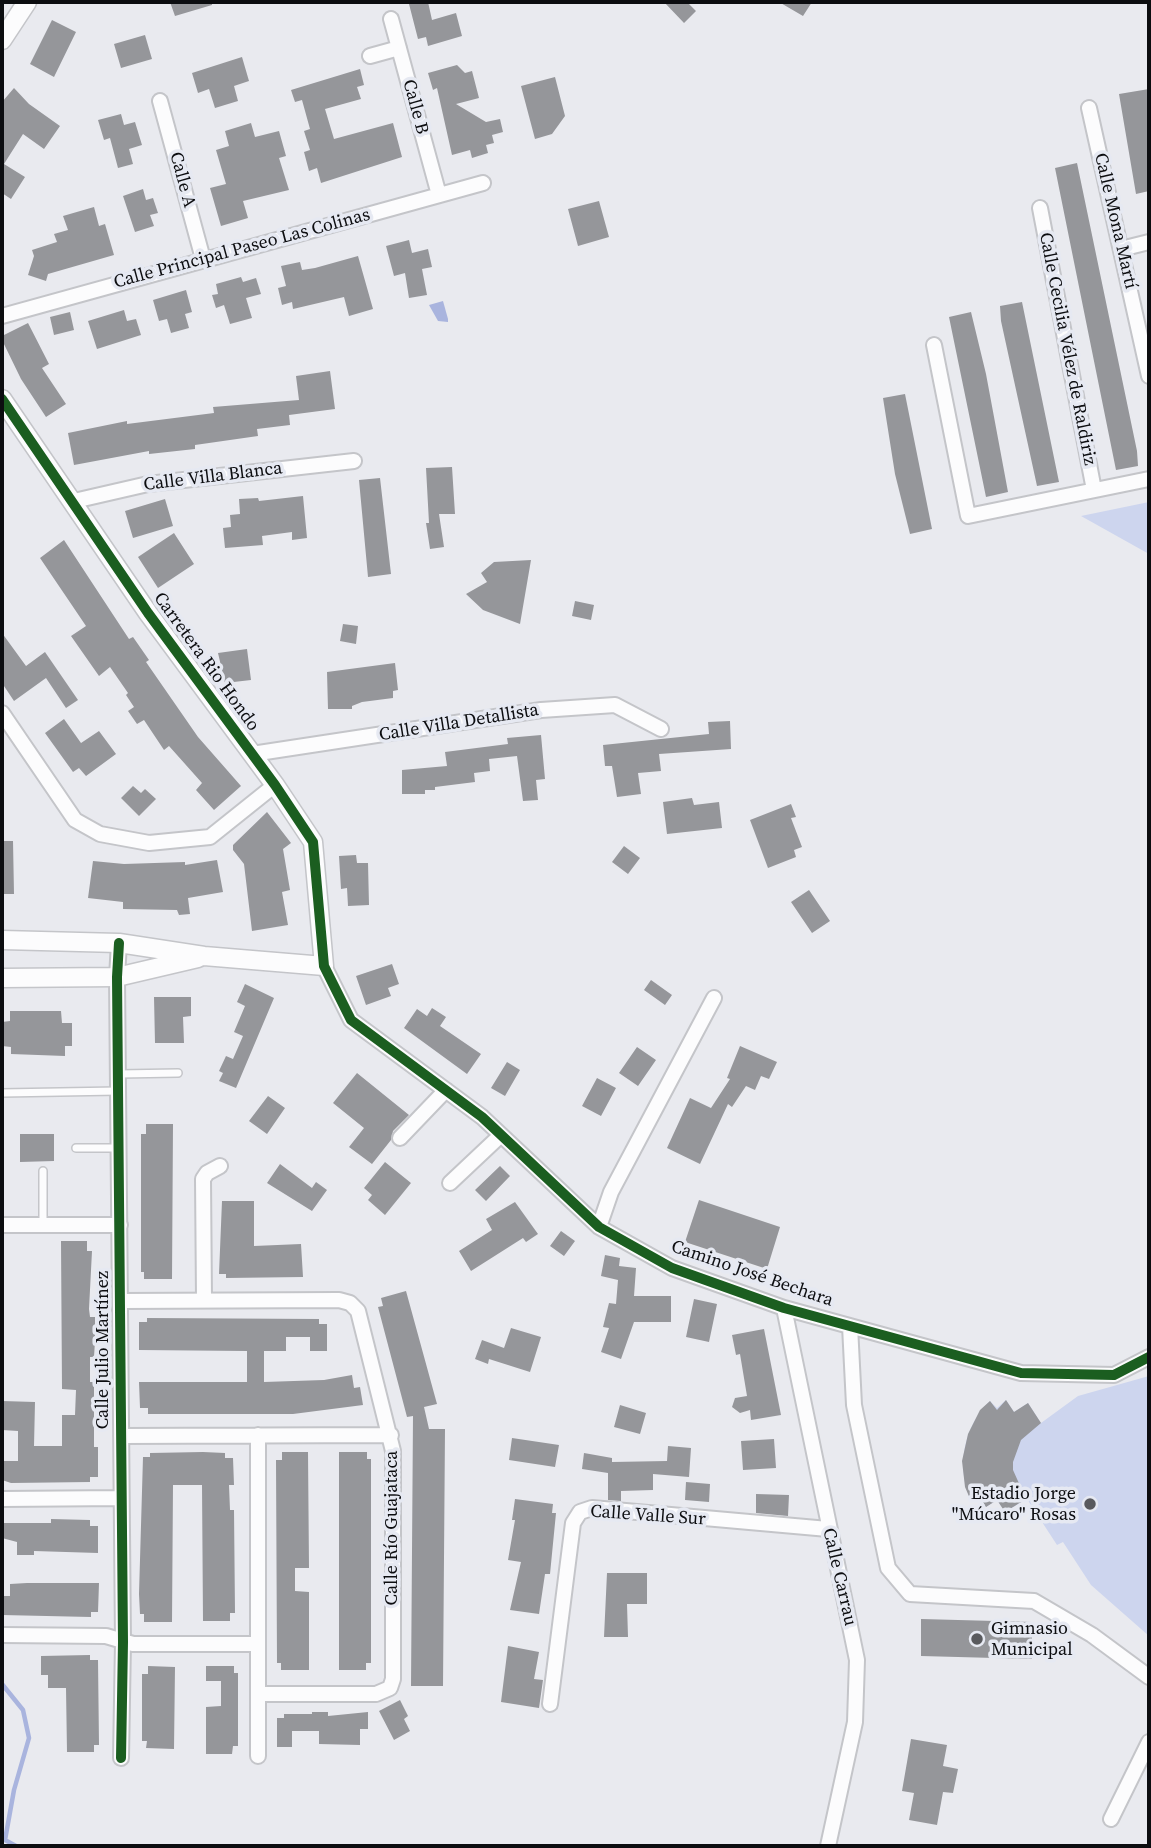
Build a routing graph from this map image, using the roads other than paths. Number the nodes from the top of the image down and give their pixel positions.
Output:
1 (27, 2) edge
2 (391, 19) dead end
3 (2, 40) edge
4 (398, 48) junction
5 (370, 56) dead end
6 (160, 101) dead end
7 (1089, 108) dead end
8 (483, 183) dead end
9 (439, 195) junction
10 (1040, 208) dead end
11 (1149, 242) edge
12 (1121, 248) junction
13 (203, 259) junction
14 (2, 316) edge
15 (934, 345) dead end
16 (1149, 376) edge
17 (2, 399) edge
18 (354, 461) dead end
19 (1149, 479) edge
20 (1094, 490) junction
21 (74, 501) junction
22 (2, 713) edge
23 (661, 729) dead end
24 (252, 754) junction
25 (275, 785) junction
26 (2, 940) edge
27 (119, 943) junction
28 (204, 956) junction
29 (324, 966) junction
30 (117, 977) junction
31 (2, 978) edge
32 (715, 998) dead end
33 (178, 1073) dead end
34 (119, 1074) junction
35 (446, 1090) junction
36 (118, 1091) junction
37 (2, 1093) edge
38 (501, 1135) junction
39 (400, 1138) dead end
40 (76, 1148) dead end
41 (120, 1149) junction
42 (220, 1166) dead end
43 (43, 1171) dead end
44 (450, 1183) dead end
45 (2, 1225) edge
46 (43, 1225) junction
47 (120, 1225) junction
48 (599, 1227) junction
49 (204, 1300) junction
50 (121, 1301) junction
51 (784, 1308) junction
52 (850, 1326) junction
53 (1149, 1357) edge
54 (258, 1435) junction
55 (391, 1435) junction
56 (121, 1436) junction
57 (121, 1498) junction
58 (2, 1499) edge
59 (828, 1529) junction
60 (2, 1635) edge
61 (123, 1642) junction
62 (258, 1644) junction
63 (1149, 1677) edge
64 (258, 1694) junction
65 (550, 1704) dead end
66 (1149, 1742) edge
67 (258, 1756) dead end
68 (121, 1758) dead end
69 (1111, 1819) dead end
70 (828, 1846) edge

1 - 3 street
2 - 4 street, Calle B
4 - 5 street
4 - 9 street, Calle B
6 - 13 street, Calle A
7 - 12 street, Calle Mona Martí
8 - 9 street, Calle Principal Paseo Las Colinas
9 - 13 street, Calle Principal Paseo Las Colinas
10 - 20 street, Calle Cecilia Vélez de Raldiriz
11 - 12 street
12 - 16 street, Calle Mona Martí
13 - 14 street, Calle Principal Paseo Las Colinas
15 - 20 street
17 - 21 street, Carretera Rio Hondo
18 - 21 street, Calle Villa Blanca
19 - 20 street
21 - 24 street, Carretera Rio Hondo
22 - 25 street
23 - 24 street, Calle Villa Detallista
24 - 25 street, Carretera Rio Hondo
25 - 29 street, Carretera Rio Hondo
26 - 27 street
27 - 28 street
27 - 30 street, Calle Julio Martínez
28 - 29 street
28 - 30 street
29 - 35 street, Camino José Bechara
30 - 31 street
30 - 34 street, Calle Julio Martínez
32 - 48 street
33 - 34 lane
34 - 36 street, Calle Julio Martínez
35 - 38 street, Camino José Bechara
35 - 39 street
36 - 37 lane
36 - 41 street, Calle Julio Martínez
38 - 44 street
38 - 48 street, Camino José Bechara
40 - 41 lane
41 - 47 street, Calle Julio Martínez
42 - 49 street
43 - 46 lane
45 - 46 street
46 - 47 street
47 - 50 street, Calle Julio Martínez
48 - 51 street, Camino José Bechara
49 - 50 street, Calle Río Guajataca
49 - 55 street, Calle Río Guajataca
50 - 56 street, Calle Julio Martínez
51 - 52 street, Camino José Bechara
51 - 59 street, Calle Carrau
52 - 53 street, Camino José Bechara
52 - 63 street
54 - 55 street
54 - 56 street
54 - 62 street
55 - 64 street, Calle Río Guajataca
56 - 57 street, Calle Julio Martínez
57 - 58 street
57 - 61 street, Calle Julio Martínez
59 - 65 street, Calle Valle Sur
59 - 70 street, Calle Carrau
60 - 61 street
61 - 62 street
61 - 68 street, Calle Julio Martínez
62 - 64 street
64 - 67 street
66 - 69 street

